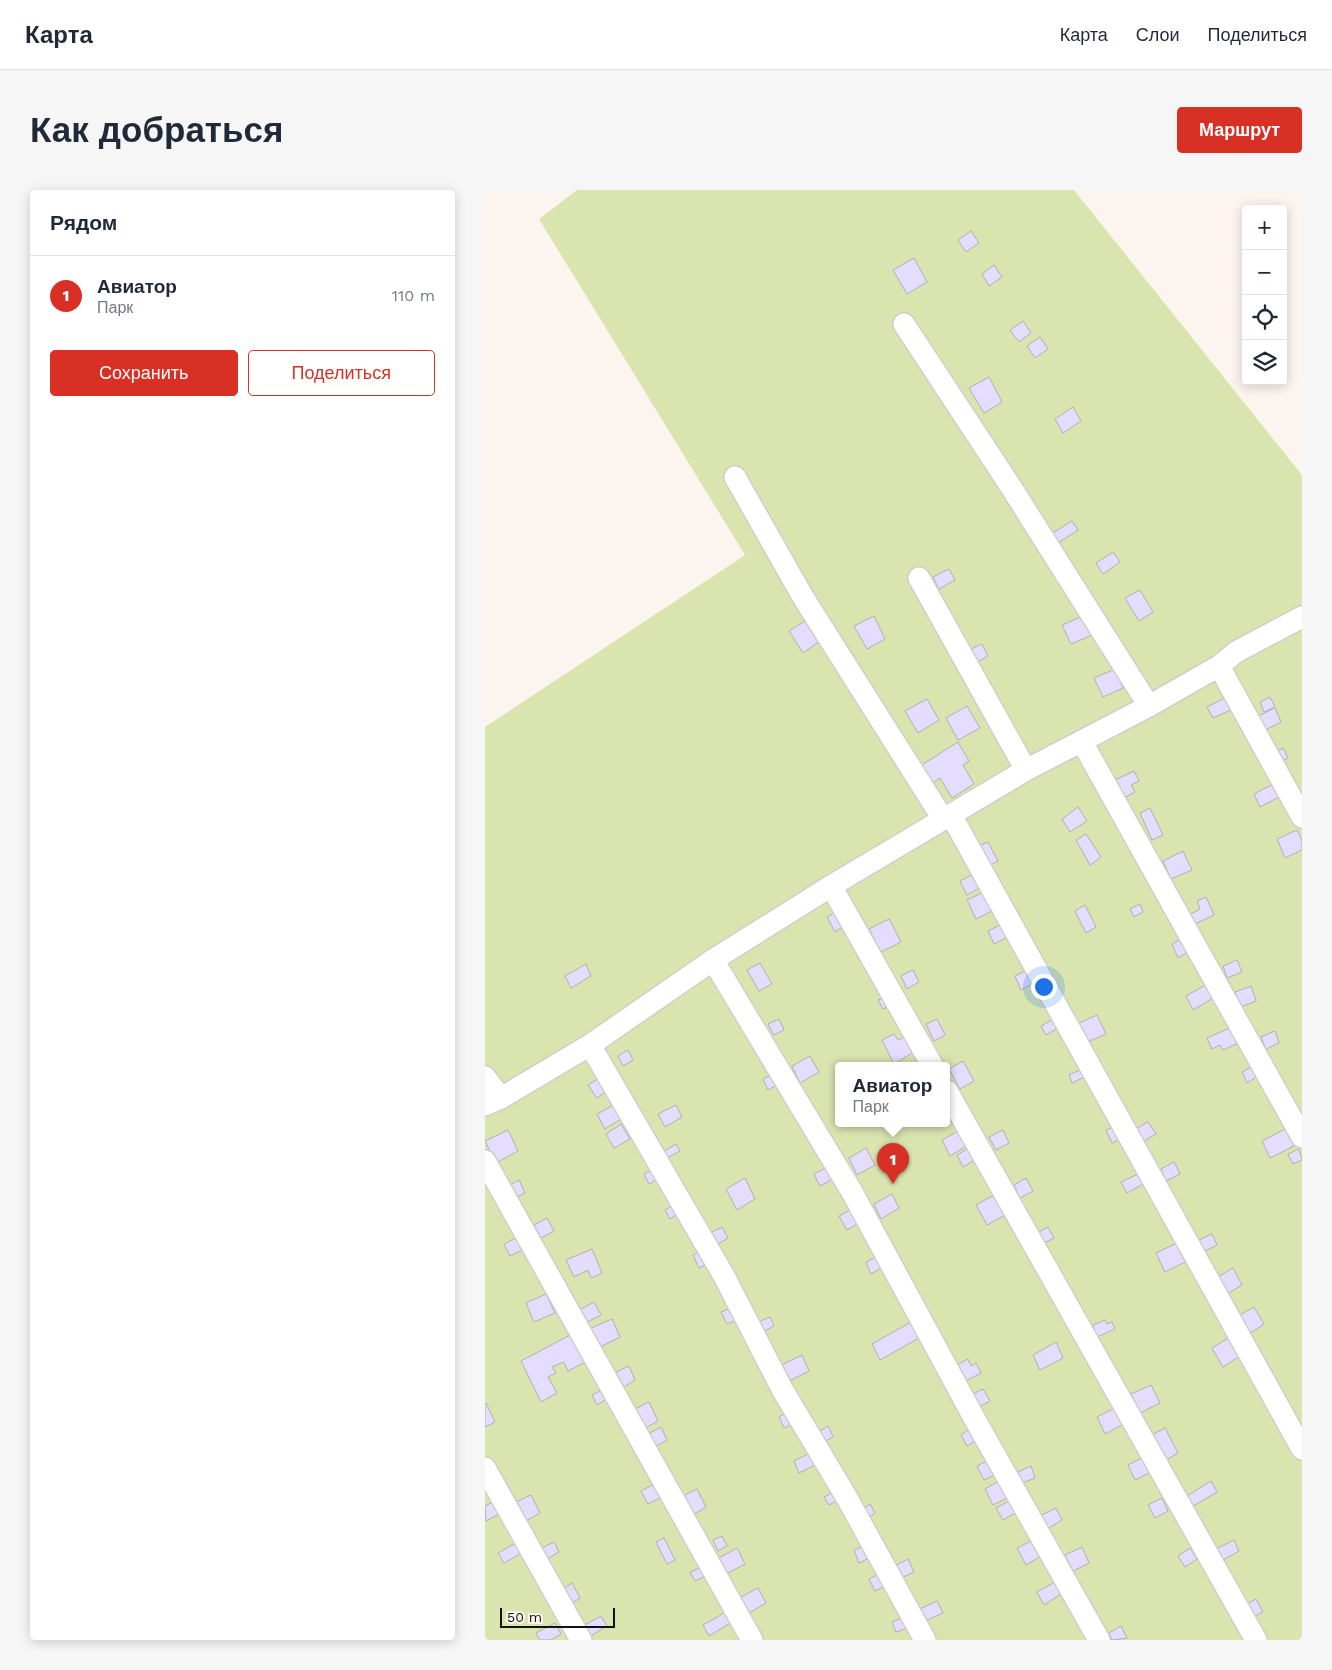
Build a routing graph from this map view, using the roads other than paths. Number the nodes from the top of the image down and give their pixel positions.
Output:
1 (904, 324) dead end
2 (735, 477) dead end
3 (919, 578) dead end
4 (1302, 617) edge
5 (1219, 666) junction
6 (1149, 706) junction
7 (1082, 742) junction
8 (1026, 770) junction
9 (947, 817) junction
10 (1302, 817) edge
11 (831, 886) junction
12 (713, 960) junction
13 (591, 1045) junction
14 (930, 1062) edge
15 (485, 1077) edge
16 (950, 1096) edge
17 (493, 1102) edge
18 (1302, 1137) edge
19 (485, 1161) edge
20 (1302, 1449) edge
21 (485, 1468) edge
22 (581, 1640) edge
23 (752, 1640) edge
24 (925, 1640) edge
25 (1099, 1640) edge
26 (1256, 1640) edge

1 - 6 street
2 - 9 street
3 - 8 street
4 - 5 street
5 - 6 street
5 - 10 street
6 - 7 street
7 - 8 street
7 - 18 street
8 - 9 street
9 - 11 street
9 - 20 street
11 - 12 street
11 - 14 street
12 - 13 street
12 - 25 street
13 - 17 street
13 - 24 street
15 - 17 street
16 - 26 street
19 - 23 street
21 - 22 street

